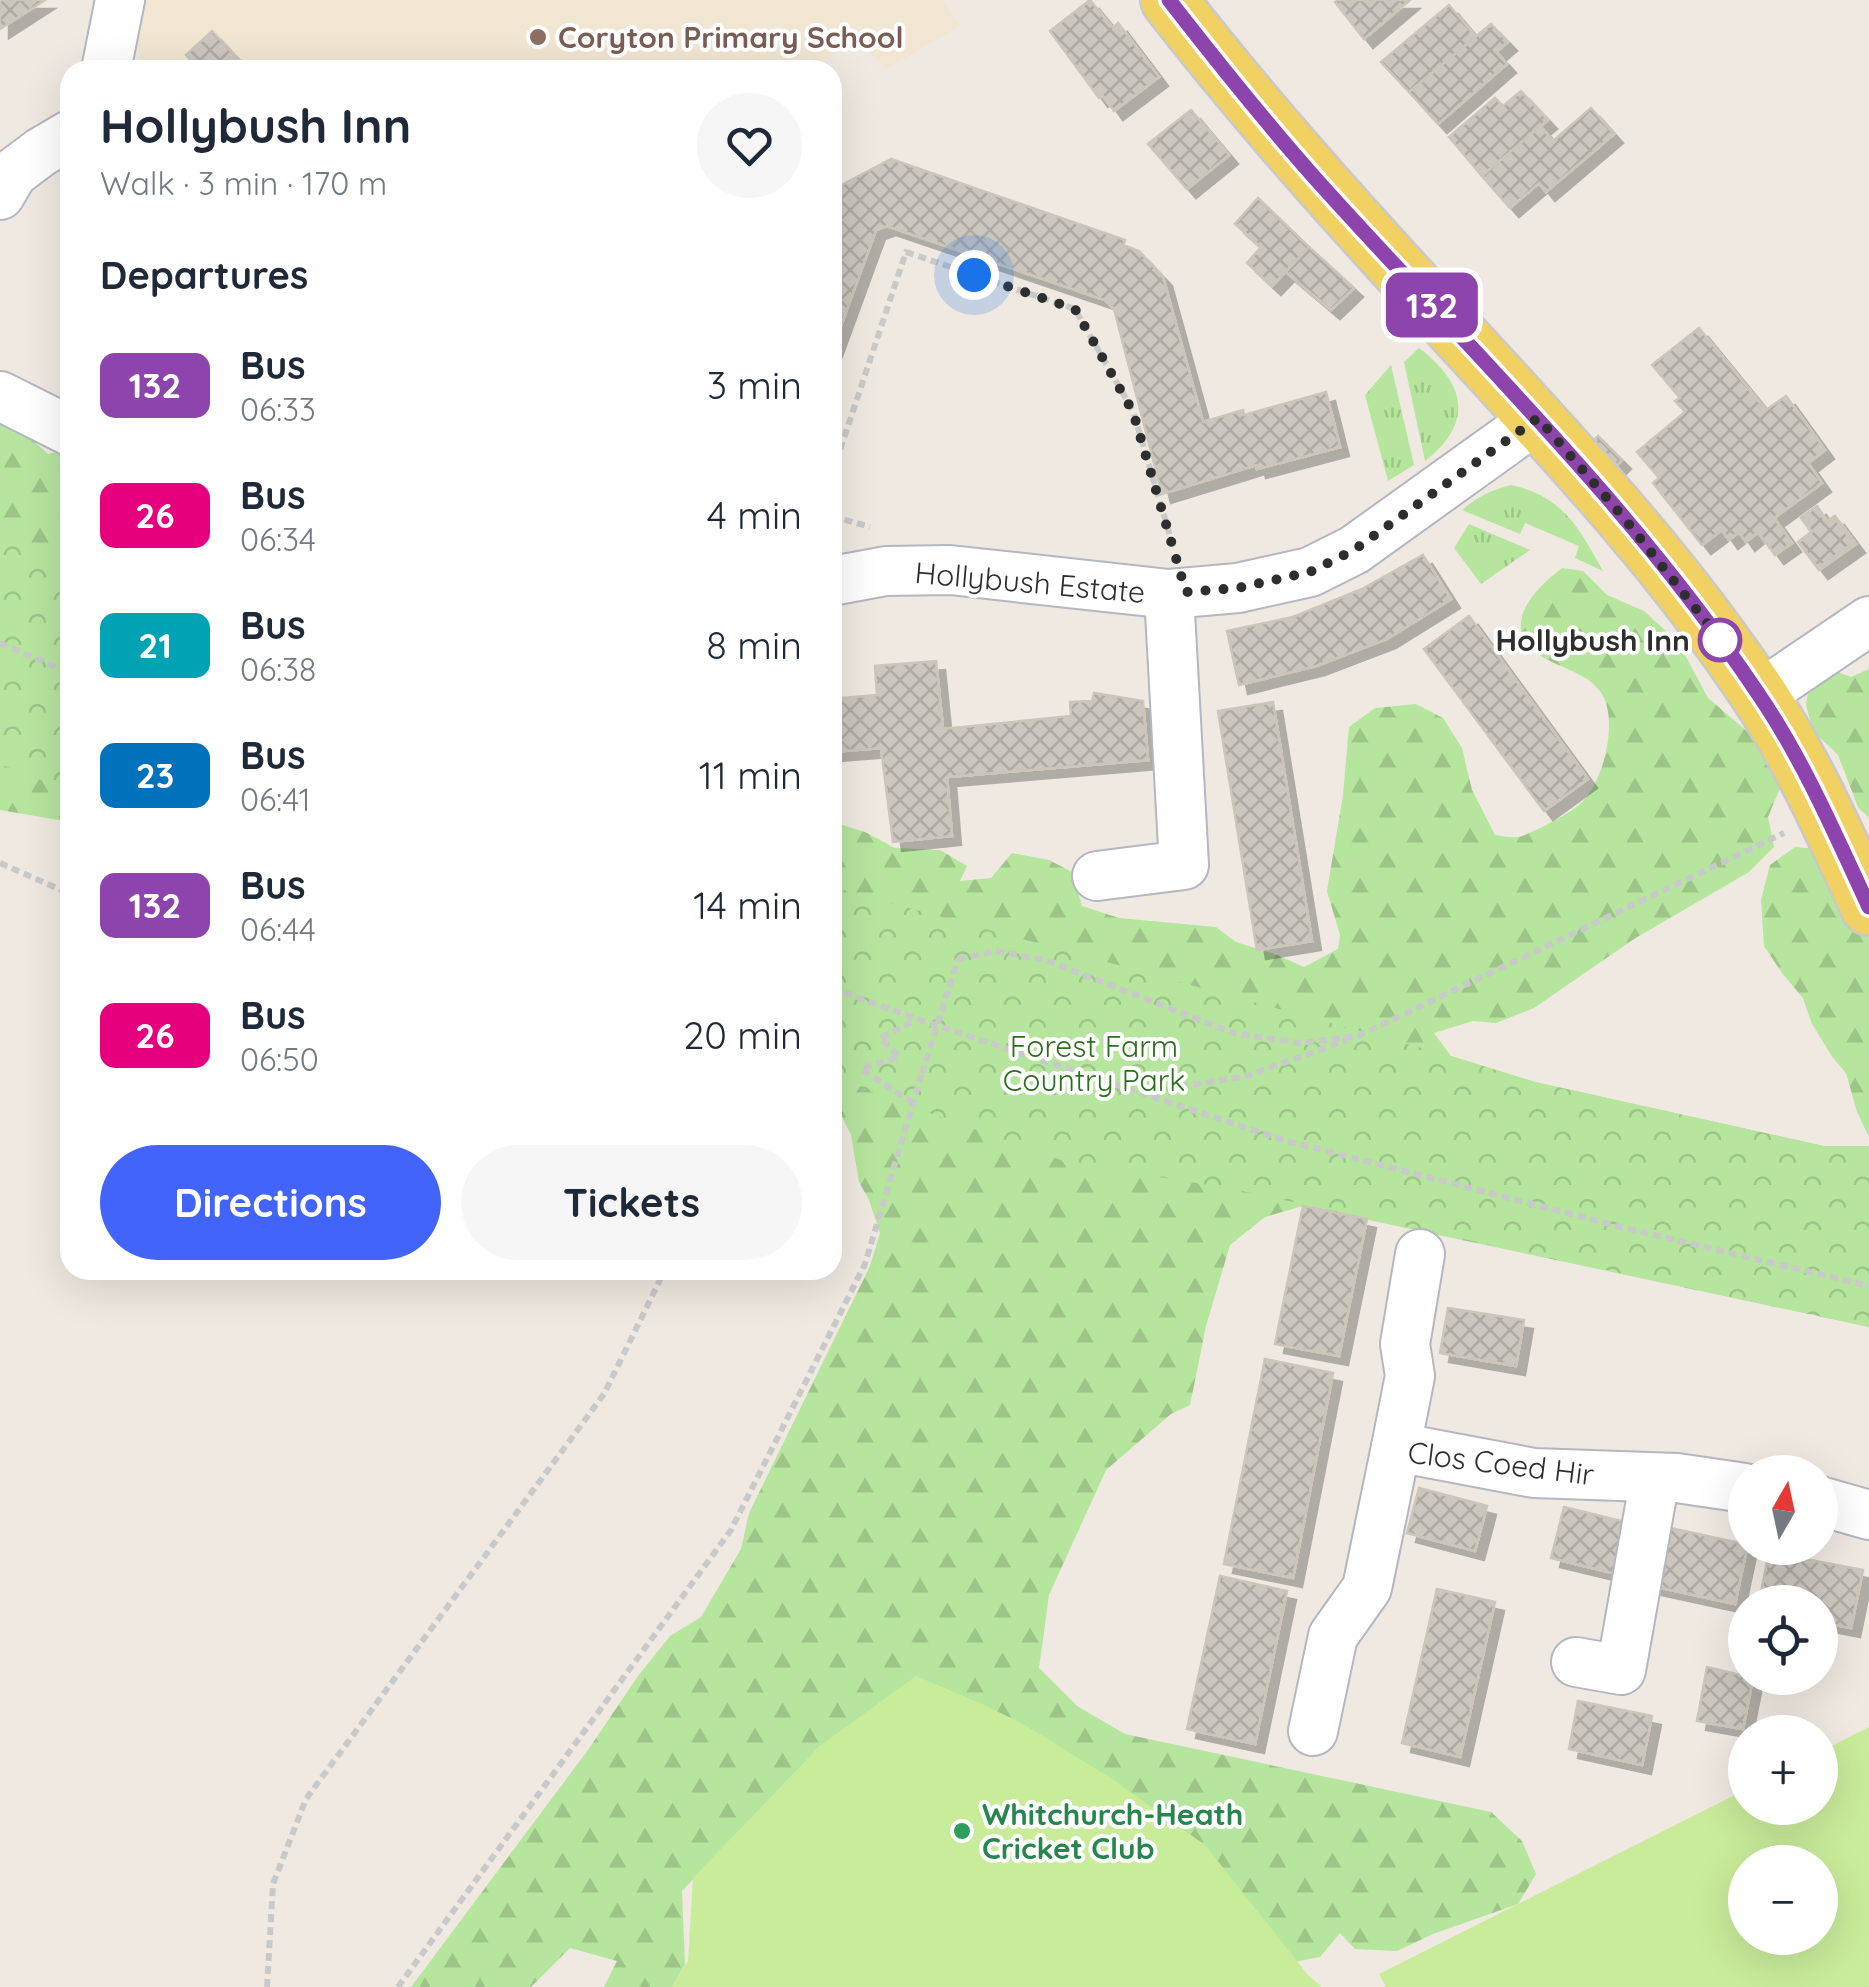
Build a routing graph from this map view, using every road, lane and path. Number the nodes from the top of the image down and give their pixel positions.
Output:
1 (120, 0) edge
2 (1169, 0) edge
3 (108, 60) edge
4 (60, 141) edge
5 (0, 194) edge
6 (0, 396) edge
7 (1538, 418) junction
8 (60, 426) edge
9 (842, 444) edge
10 (842, 579) edge
11 (1178, 593) junction
12 (1869, 620) edge
13 (0, 643) edge
14 (60, 670) edge
15 (1760, 695) junction
16 (1847, 840) edge
17 (0, 863) edge
18 (1096, 876) dead end
19 (60, 890) edge
20 (1869, 907) edge
21 (842, 992) edge
22 (917, 1019) junction
23 (1358, 1036) junction
24 (1140, 1093) junction
25 (913, 1103) junction
26 (1420, 1254) dead end
27 (661, 1280) edge
28 (1869, 1286) edge
29 (1396, 1448) junction
30 (1656, 1478) junction
31 (1728, 1486) edge
32 (1838, 1506) edge
33 (1869, 1515) edge
34 (1576, 1662) dead end
35 (1313, 1731) dead end
36 (267, 1987) edge
37 (398, 1987) edge

1 - 3 street
2 - 7 main road
4 - 5 street
6 - 8 street
7 - 11 street, Hollybush Estate
7 - 15 main road
9 - 11 path
10 - 11 street, Hollybush Estate
11 - 18 street, Hollybush Estate
12 - 15 street
13 - 14 path
15 - 16 main road
16 - 20 main road
16 - 23 path
17 - 19 path
21 - 22 path
22 - 24 path
22 - 25 path
23 - 24 path
23 - 25 path, bridge
24 - 28 path
25 - 37 path
26 - 29 street
27 - 36 path
29 - 30 street, Clos Coed Hir
29 - 35 street, Clos Coed Hir
30 - 31 street, Clos Coed Hir
30 - 34 street
32 - 33 street

